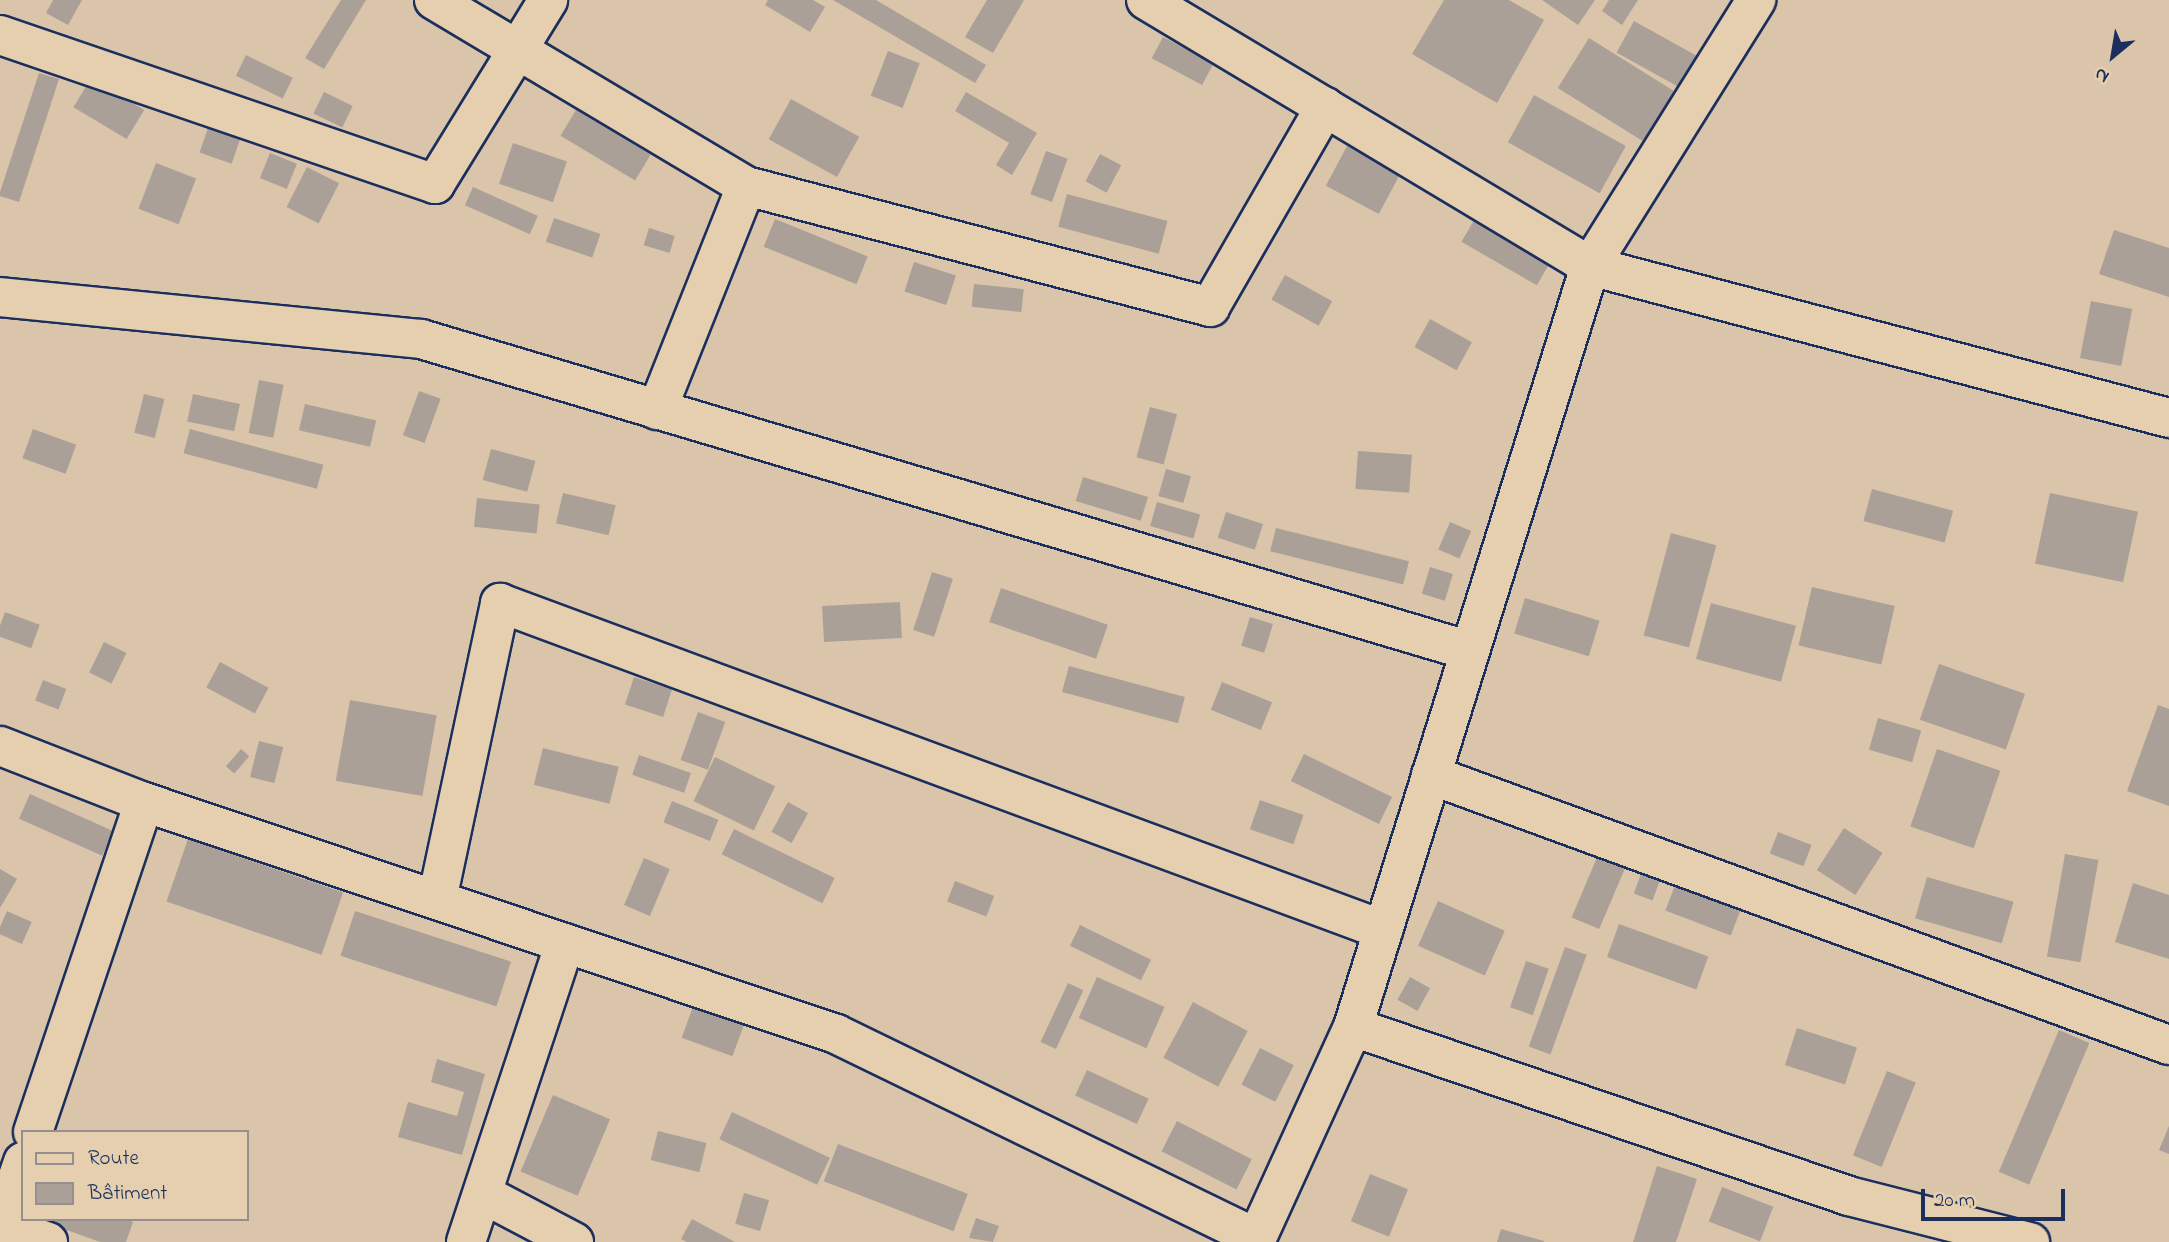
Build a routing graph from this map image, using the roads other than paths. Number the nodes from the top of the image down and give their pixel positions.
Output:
1 (434, 0) edge
2 (548, 0) edge
3 (1146, 0) edge
4 (1756, 0) edge
5 (0, 34) edge
6 (517, 50) junction
7 (1325, 107) junction
8 (746, 186) junction
9 (1590, 266) junction
10 (0, 297) edge
11 (657, 410) junction
12 (2169, 418) edge
13 (1470, 651) junction
14 (0, 746) edge
15 (1431, 775) junction
16 (145, 802) junction
17 (437, 900) junction
18 (1383, 930) junction
19 (565, 943) junction
20 (1353, 1027) junction
21 (2169, 1045) edge
22 (34, 1130) edge
23 (21, 1168) edge
24 (483, 1194) junction
25 (0, 1227) edge
26 (1255, 1240) edge
27 (48, 1242) edge
28 (466, 1242) edge
29 (574, 1242) edge
30 (2030, 1242) edge

1 - 6 street
2 - 6 street
3 - 7 street
4 - 9 street
5 - 6 street
6 - 8 street
7 - 8 street
7 - 9 street
8 - 11 street
9 - 12 street
9 - 13 street
10 - 11 street
11 - 13 street
13 - 15 street
14 - 16 street
15 - 18 street
15 - 21 street
16 - 17 street
16 - 22 street
17 - 18 street
17 - 19 street
18 - 20 street
19 - 24 street
19 - 26 street
20 - 26 street
20 - 30 street
23 - 25 street
24 - 28 street
24 - 29 street
25 - 27 street

